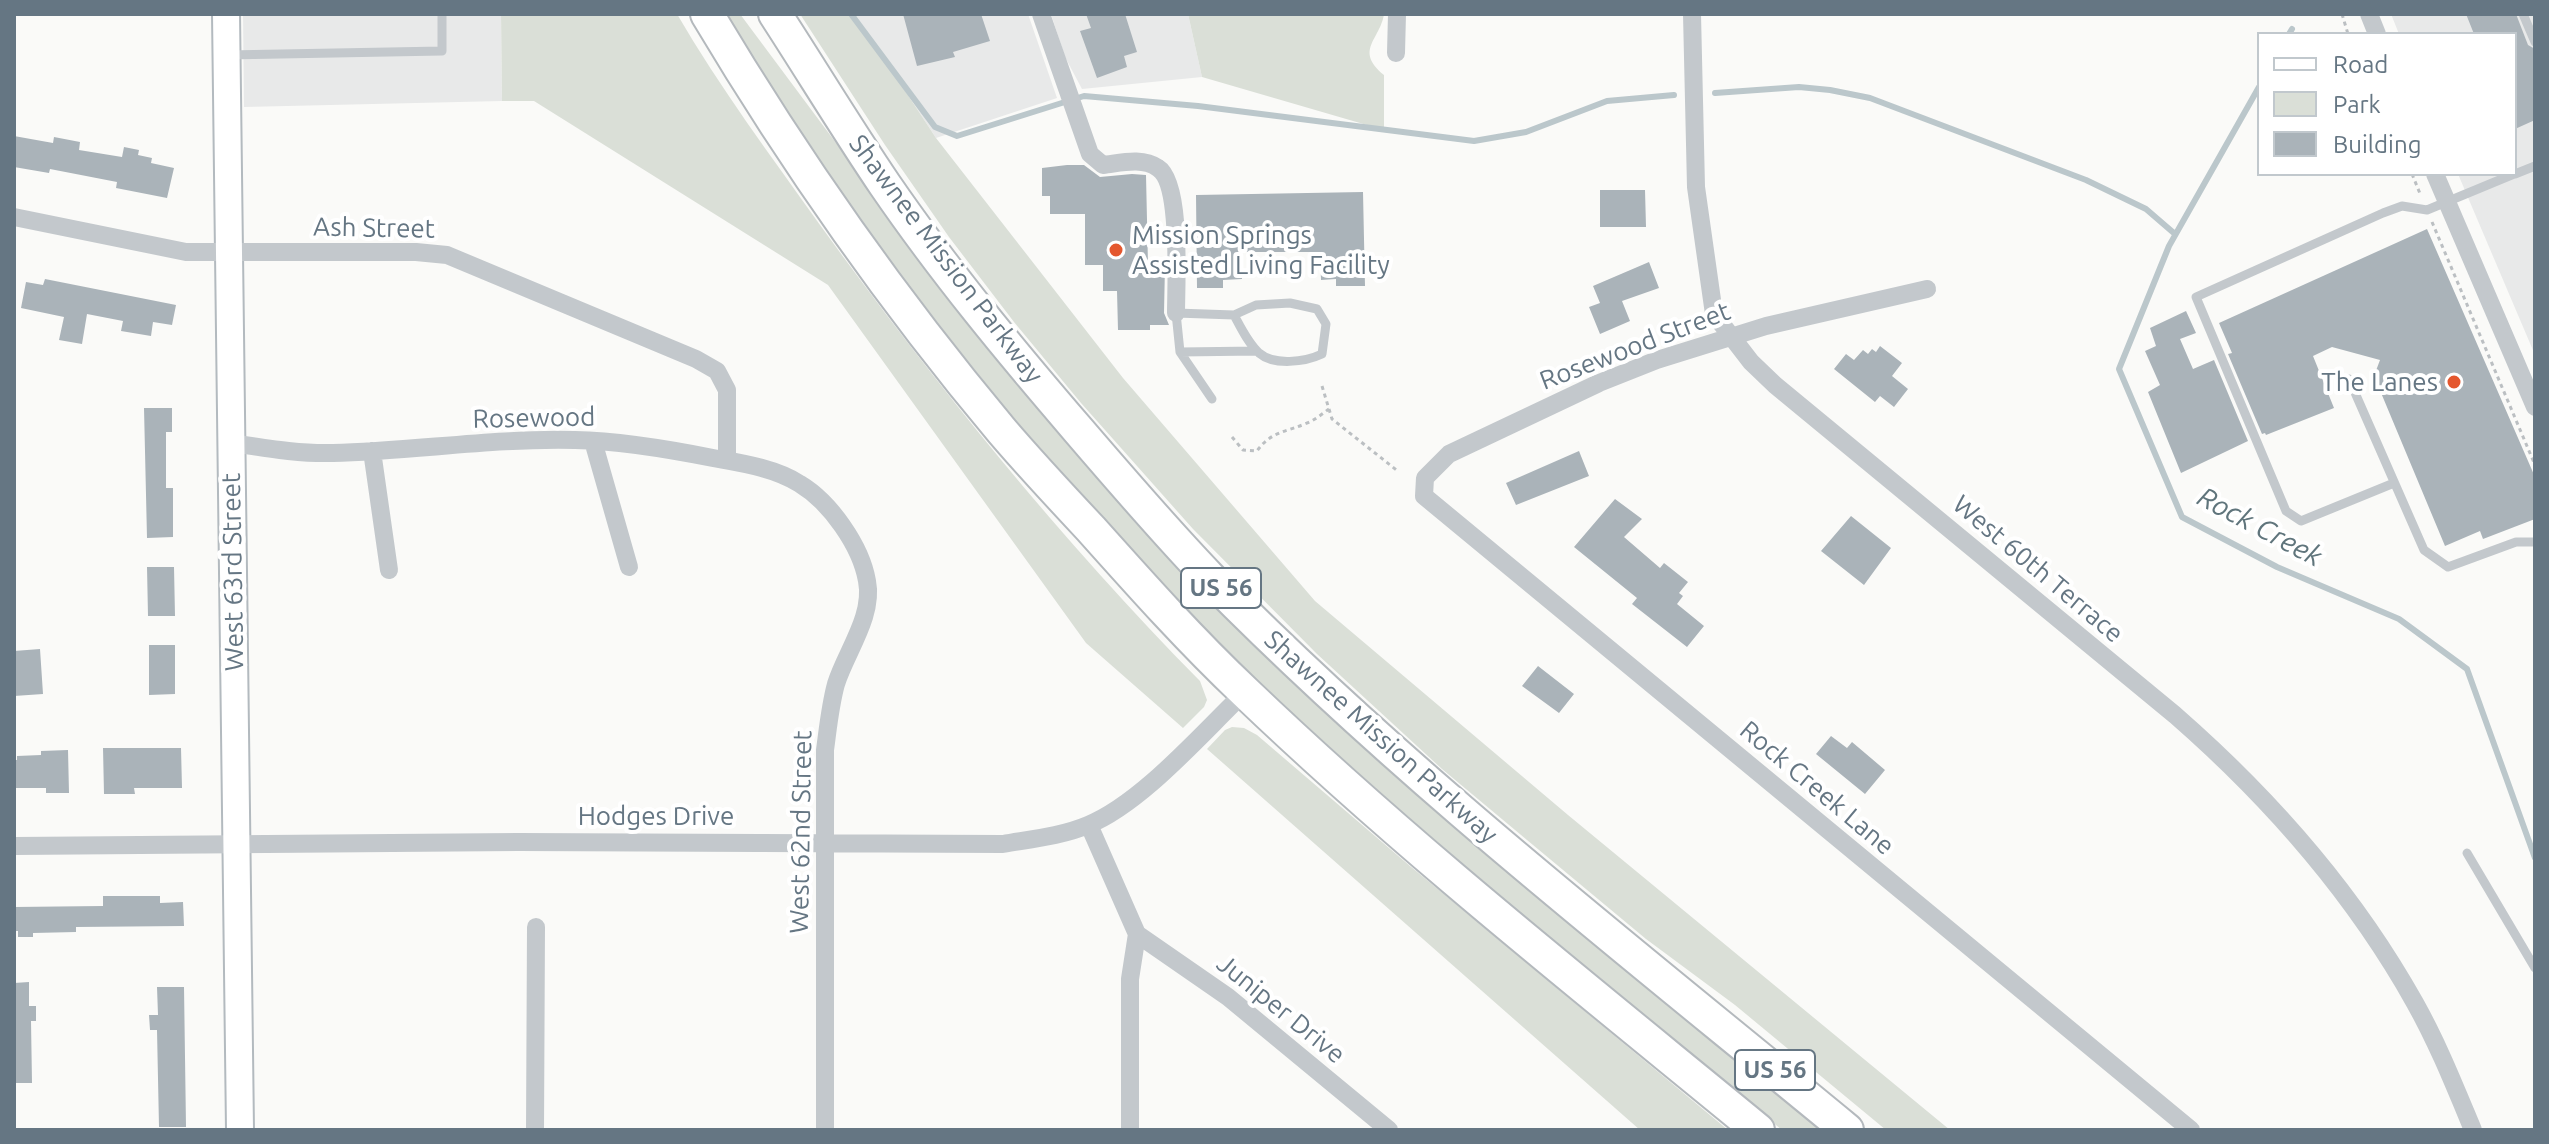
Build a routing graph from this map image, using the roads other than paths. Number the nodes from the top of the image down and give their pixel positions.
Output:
1 (226, 14) edge
2 (442, 14) edge
3 (707, 14) edge
4 (775, 14) edge
5 (1041, 14) edge
6 (1397, 14) edge
7 (1692, 14) edge
8 (2523, 14) edge
9 (2535, 42) edge
10 (1396, 53) dead end
11 (227, 55) junction
12 (2436, 176) edge
13 (2510, 176) edge
14 (2447, 202) junction
15 (14, 217) edge
16 (229, 253) junction
17 (1927, 289) dead end
18 (1176, 313) junction
19 (1234, 315) junction
20 (1729, 336) junction
21 (1257, 351) junction
22 (1180, 352) junction
23 (2349, 379) dead end
24 (1212, 399) dead end
25 (2535, 407) edge
26 (593, 441) junction
27 (231, 443) junction
28 (372, 451) junction
29 (727, 460) junction
30 (1425, 478) joint
31 (2394, 483) junction
32 (826, 505) joint
33 (2535, 542) edge
34 (629, 567) dead end
35 (389, 570) dead end
36 (1245, 692) junction
37 (1089, 825) junction
38 (237, 843) junction
39 (825, 843) junction
40 (14, 846) edge
41 (2467, 853) dead end
42 (536, 927) dead end
43 (1137, 934) junction
44 (2535, 968) edge
45 (240, 1130) edge
46 (535, 1130) edge
47 (825, 1130) edge
48 (1130, 1130) edge
49 (1389, 1130) edge
50 (1758, 1130) edge
51 (1847, 1130) edge
52 (2191, 1130) edge
53 (2473, 1130) edge

1 - 11 main road, West 63rd Street
2 - 11 lane
3 - 36 highway, US 56
4 - 51 highway, Shawnee Mission Parkway / US 56
5 - 18 street
6 - 10 street
7 - 20 street, West 60th Terrace
8 - 9 lane
11 - 16 main road, West 63rd Street
12 - 14 street
13 - 14 lane
14 - 25 street
14 - 31 lane
15 - 16 street, Ash Street
16 - 27 main road, West 63rd Street
16 - 29 street, Ash Street
17 - 20 street, Rosewood Street
18 - 19 lane
18 - 22 lane
19 - 21 lane
19 - 21 lane
20 - 30 street, Rosewood Street
20 - 53 street, West 60th Terrace
21 - 22 lane
22 - 24 lane
23 - 31 lane
26 - 28 street, Rosewood
26 - 29 street, Rosewood
26 - 34 street
27 - 28 street, Rosewood
27 - 38 main road, West 63rd Street
28 - 35 street
29 - 32 street, Rosewood
30 - 52 street, Rock Creek Lane
31 - 33 lane
32 - 39 street, West 62nd Street
36 - 37 street, Hodges Drive
36 - 50 highway, US 56
37 - 39 street, Hodges Drive
37 - 43 street
38 - 39 street, Hodges Drive
38 - 40 street, Hodges Drive
38 - 45 main road, West 63rd Street
39 - 47 street, West 62nd Street
41 - 44 lane
42 - 46 street
43 - 48 street
43 - 49 street, Juniper Drive

